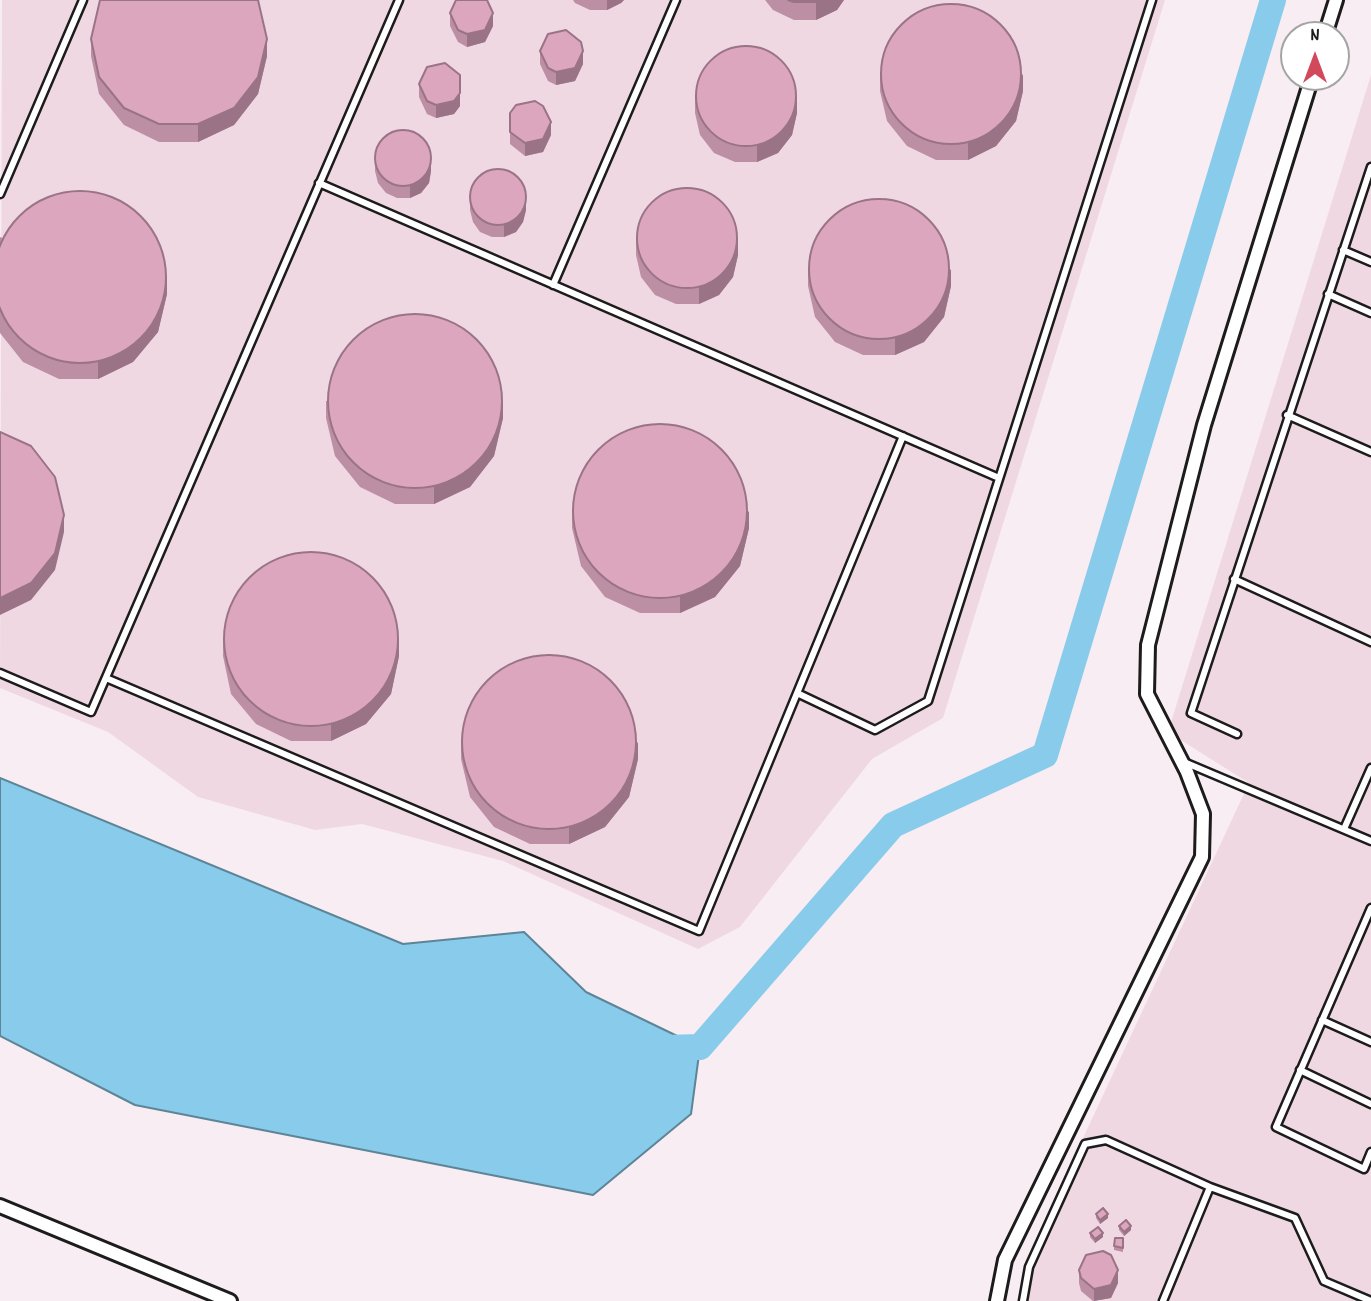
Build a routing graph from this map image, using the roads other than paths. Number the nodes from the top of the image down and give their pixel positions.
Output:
1 (83, 0) edge
2 (399, 0) edge
3 (676, 0) edge
4 (1152, 0) edge
5 (1336, 0) edge
6 (1329, 21) edge
7 (1308, 91) edge
8 (1371, 167) edge
9 (319, 183) junction
10 (0, 194) edge
11 (1343, 250) junction
12 (1371, 262) edge
13 (553, 285) junction
14 (1328, 294) junction
15 (1371, 313) edge
16 (1287, 415) junction
17 (903, 436) junction
18 (1371, 452) edge
19 (999, 478) junction
20 (1234, 579) junction
21 (1371, 642) edge
22 (0, 673) edge
23 (106, 678) junction
24 (797, 693) junction
25 (1237, 734) dead end
26 (1182, 761) junction
27 (1371, 768) edge
28 (1344, 829) junction
29 (1371, 841) edge
30 (1371, 908) edge
31 (1322, 1020) junction
32 (1371, 1042) edge
33 (1300, 1070) junction
34 (1371, 1104) edge
35 (1371, 1152) edge
36 (1210, 1187) junction
37 (0, 1206) edge
38 (230, 1301) edge
39 (997, 1301) edge
40 (1023, 1301) edge
41 (1163, 1301) edge
42 (1371, 1301) edge

1 - 10 lane
2 - 9 lane
3 - 13 lane
4 - 19 lane
5 - 6 street
7 - 26 street
8 - 11 lane
9 - 13 lane
9 - 23 lane
11 - 12 lane
11 - 14 lane
13 - 17 lane
14 - 15 lane
14 - 16 lane
16 - 18 lane
16 - 20 lane
17 - 19 lane
17 - 24 lane
19 - 24 lane
20 - 21 lane
20 - 25 lane
22 - 23 lane
23 - 24 lane
26 - 28 lane
26 - 39 street
27 - 28 lane
28 - 29 lane
30 - 31 lane
31 - 32 lane
31 - 33 lane
33 - 34 lane
33 - 35 lane
36 - 40 lane
36 - 41 lane
36 - 42 lane
37 - 38 street

